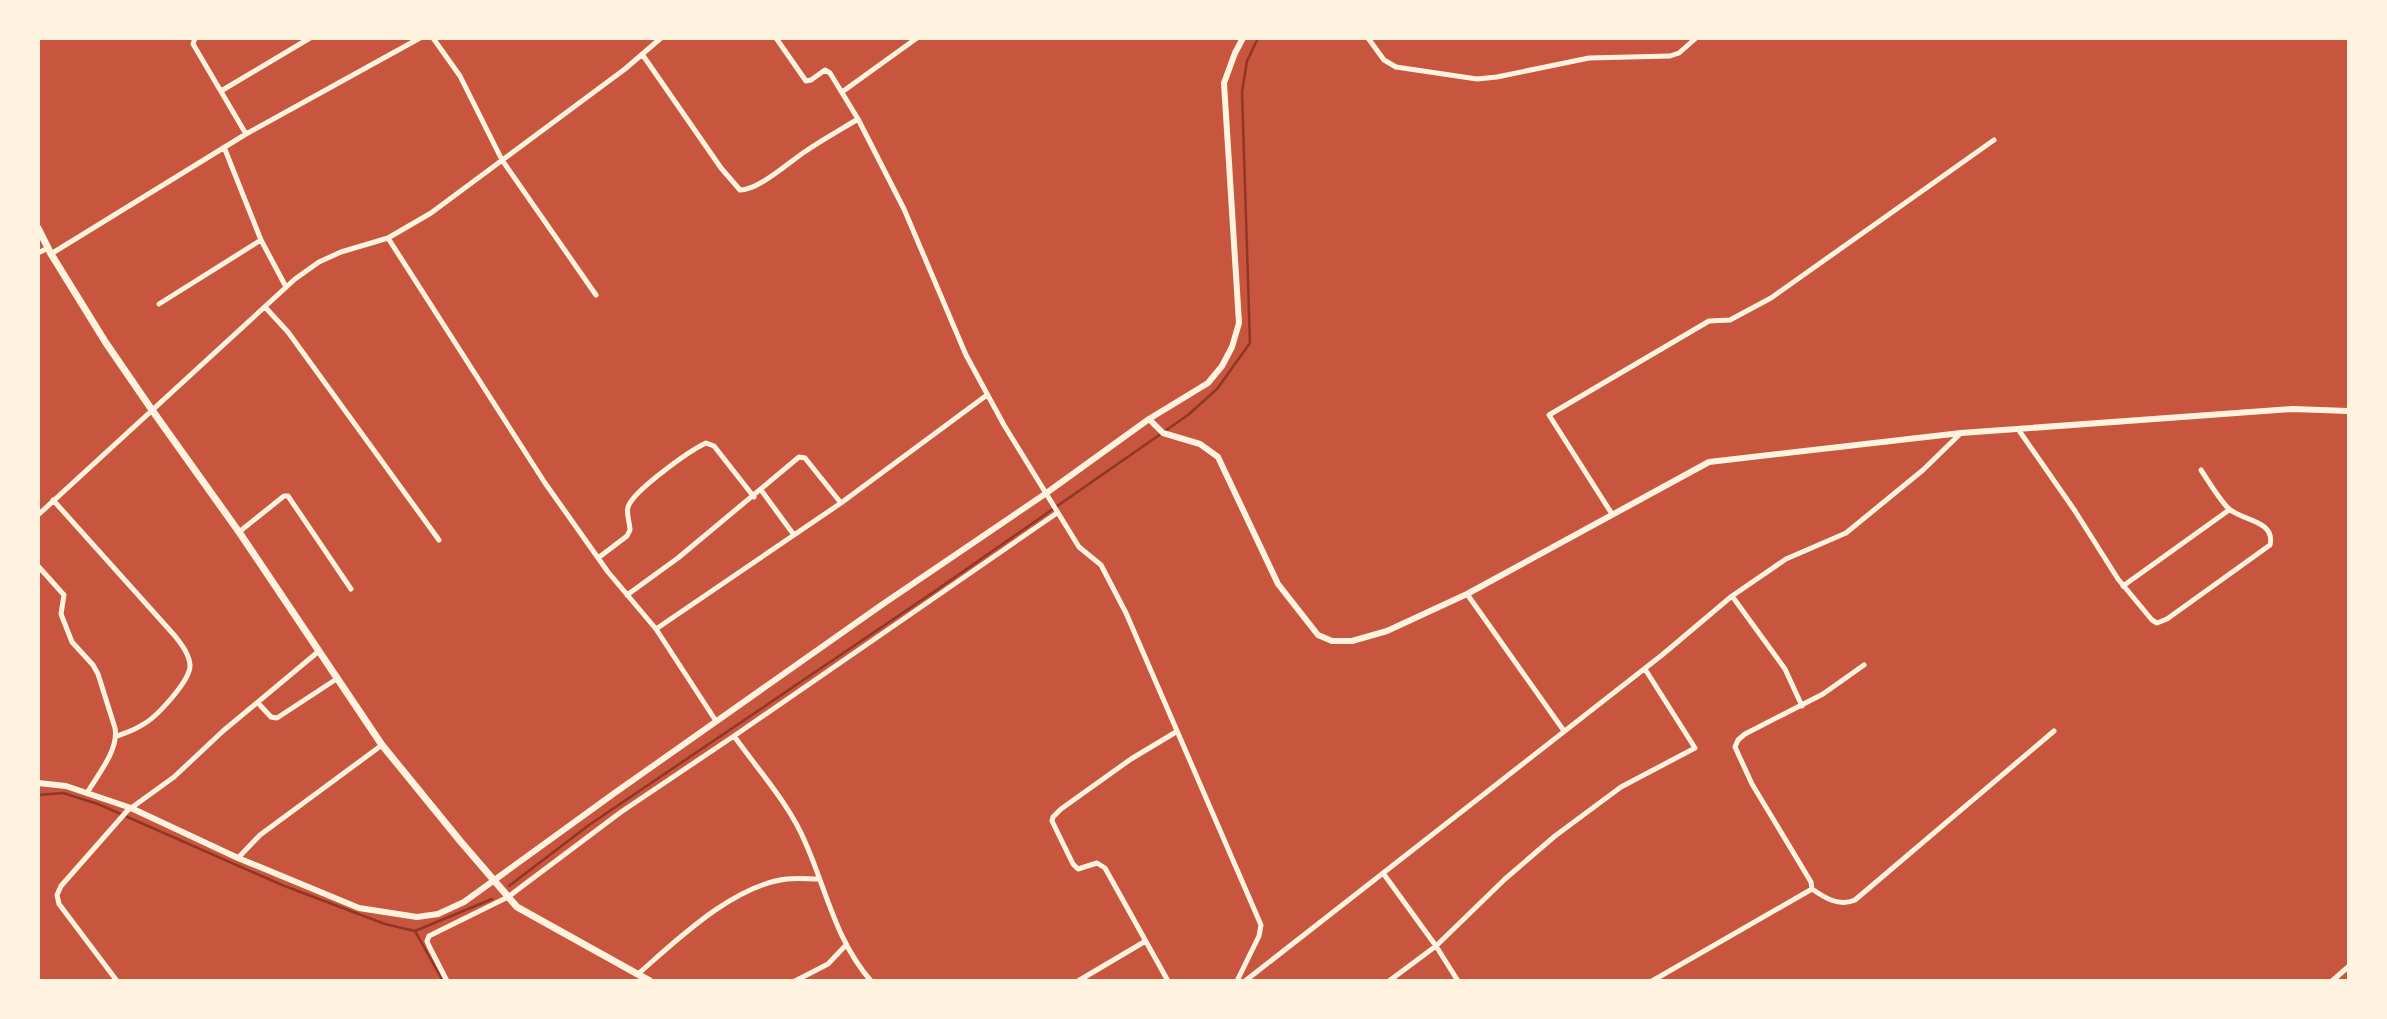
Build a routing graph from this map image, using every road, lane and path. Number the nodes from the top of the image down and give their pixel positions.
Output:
1 (195, 38) edge
2 (310, 38) edge
3 (420, 38) edge
4 (433, 38) edge
5 (661, 38) edge
6 (776, 38) edge
7 (917, 38) edge
8 (1243, 38) edge
9 (1368, 38) edge
10 (1696, 38) edge
11 (642, 54) junction
12 (221, 91) junction
13 (842, 92) junction
14 (858, 119) junction
15 (246, 134) junction
16 (1994, 140) dead end
17 (224, 148) junction
18 (502, 160) junction
19 (38, 228) edge
20 (388, 238) junction
21 (261, 240) junction
22 (50, 251) junction
23 (38, 253) edge
24 (286, 287) junction
25 (596, 295) dead end
26 (159, 304) dead end
27 (265, 307) junction
28 (988, 395) junction
29 (152, 410) junction
30 (2348, 411) edge
31 (1149, 419) junction
32 (2018, 429) junction
33 (1961, 433) junction
34 (2201, 470) dead end
35 (761, 491) junction
36 (1046, 496) junction
37 (754, 497) junction
38 (53, 500) junction
39 (841, 503) junction
40 (2229, 510) junction
41 (1056, 512) junction
42 (1612, 514) junction
43 (38, 515) edge
44 (239, 532) junction
45 (794, 535) junction
46 (439, 540) dead end
47 (598, 558) junction
48 (38, 566) edge
49 (2123, 586) junction
50 (351, 589) dead end
51 (1467, 594) junction
52 (627, 595) junction
53 (1732, 596) junction
54 (656, 629) junction
55 (320, 651) junction
56 (1864, 665) dead end
57 (1645, 669) junction
58 (338, 678) junction
59 (258, 703) junction
60 (1802, 706) junction
61 (716, 721) junction
62 (1564, 731) junction
63 (2054, 731) dead end
64 (1176, 732) junction
65 (117, 736) junction
66 (734, 736) junction
67 (382, 745) junction
68 (38, 783) edge
69 (87, 793) junction
70 (129, 810) junction
71 (238, 858) junction
72 (1383, 873) junction
73 (819, 878) junction
74 (494, 882) junction
75 (1812, 889) junction
76 (508, 897) junction
77 (1144, 942) junction
78 (846, 946) junction
79 (1436, 946) junction
80 (2348, 967) edge
81 (638, 974) junction
82 (117, 981) edge
83 (447, 981) edge
84 (650, 981) edge
85 (795, 981) edge
86 (871, 981) edge
87 (1078, 981) edge
88 (1168, 981) edge
89 (1237, 981) edge
90 (1245, 981) edge
91 (1389, 981) edge
92 (1458, 981) edge
93 (1653, 981) edge
94 (2332, 981) edge

1 - 12 street
2 - 12 street
3 - 15 street
4 - 18 street
5 - 11 street
6 - 13 street
7 - 13 street
8 - 31 street
9 - 10 street
11 - 14 street
11 - 18 street
12 - 15 street
13 - 14 street
14 - 28 street
15 - 17 street
16 - 42 street
17 - 21 street
17 - 22 street
18 - 20 street
18 - 25 street
19 - 22 main road
20 - 24 street
20 - 47 street
21 - 24 street
21 - 26 street
22 - 23 street
22 - 29 main road
24 - 27 street
27 - 29 street
27 - 46 street
28 - 36 street
28 - 39 street
29 - 38 street
29 - 44 main road
30 - 32 street
31 - 36 street
31 - 51 street
32 - 33 street
32 - 49 street
33 - 42 street
33 - 53 street
34 - 40 street
35 - 37 street
35 - 39 street
35 - 45 street
36 - 41 street
36 - 61 street
37 - 47 street
37 - 52 street
38 - 43 street
38 - 65 street
39 - 45 street
40 - 49 street
40 - 49 street
41 - 64 street
41 - 66 street
42 - 51 street
44 - 50 street
44 - 55 main road
45 - 54 street
47 - 52 street
48 - 65 street
51 - 62 street
52 - 54 street
53 - 57 street
53 - 60 street
54 - 61 street
55 - 58 main road
55 - 59 street
56 - 60 street
57 - 62 street
57 - 79 street
58 - 59 street
58 - 67 main road
59 - 70 street
60 - 75 street
61 - 74 street
62 - 72 street
63 - 75 street
64 - 77 street
64 - 89 street
65 - 69 street
66 - 73 street
66 - 76 street
67 - 71 street
67 - 74 main road
68 - 69 street
69 - 70 street
70 - 71 street
70 - 82 street
71 - 74 street
72 - 79 street
72 - 90 street
73 - 78 street
73 - 81 street
74 - 76 main road
75 - 93 street
76 - 81 main road
76 - 83 street
77 - 87 street
77 - 88 street
78 - 85 street
78 - 86 street
79 - 91 street
79 - 92 street
80 - 94 street
81 - 84 main road

